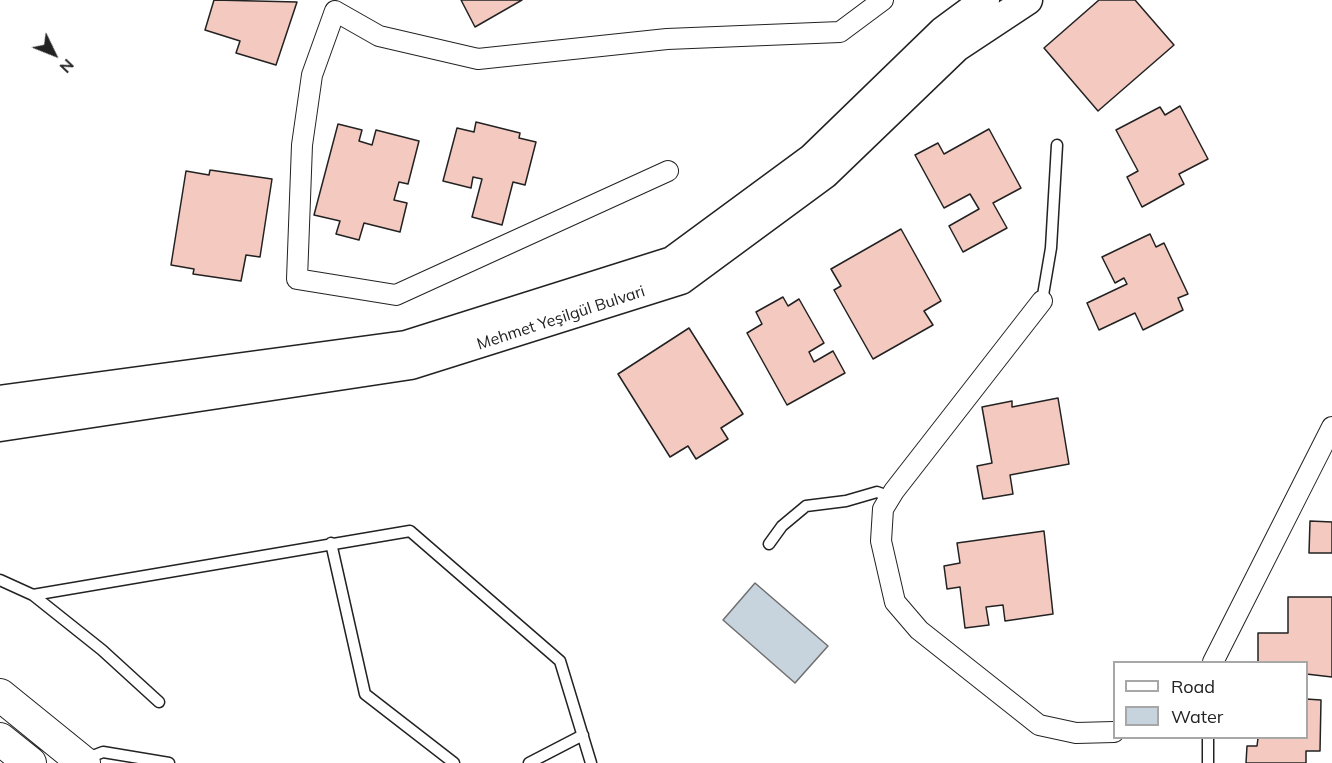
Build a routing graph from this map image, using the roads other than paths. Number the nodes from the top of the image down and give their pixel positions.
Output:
1 (883, 0) edge
2 (985, 0) edge
3 (1028, 0) edge
4 (336, 6) edge
5 (1057, 145) dead end
6 (668, 171) dead end
7 (1042, 301) joint
8 (0, 400) edge
9 (0, 427) edge
10 (1332, 428) edge
11 (891, 497) junction
12 (331, 543) junction
13 (769, 544) dead end
14 (0, 580) edge
15 (33, 595) junction
16 (1214, 661) edge
17 (0, 695) edge
18 (159, 702) dead end
19 (1113, 732) edge
20 (583, 735) junction
21 (0, 739) edge
22 (1208, 739) edge
23 (82, 762) edge
24 (30, 763) edge
25 (169, 763) edge
26 (454, 763) edge
27 (529, 763) edge
28 (591, 763) edge
29 (1208, 763) edge

1 - 4 street
2 - 8 main road, Mehmet Yeşilgül Bulvari
3 - 9 main road, Mehmet Yeşilgül Bulvari
4 - 6 street
5 - 7 lane
7 - 11 street
10 - 16 street
11 - 13 lane
11 - 19 street
12 - 15 lane
12 - 20 lane
12 - 26 lane
14 - 15 lane
15 - 18 lane
17 - 23 main road
20 - 27 lane
20 - 28 lane
21 - 24 main road
22 - 29 lane
23 - 25 lane

